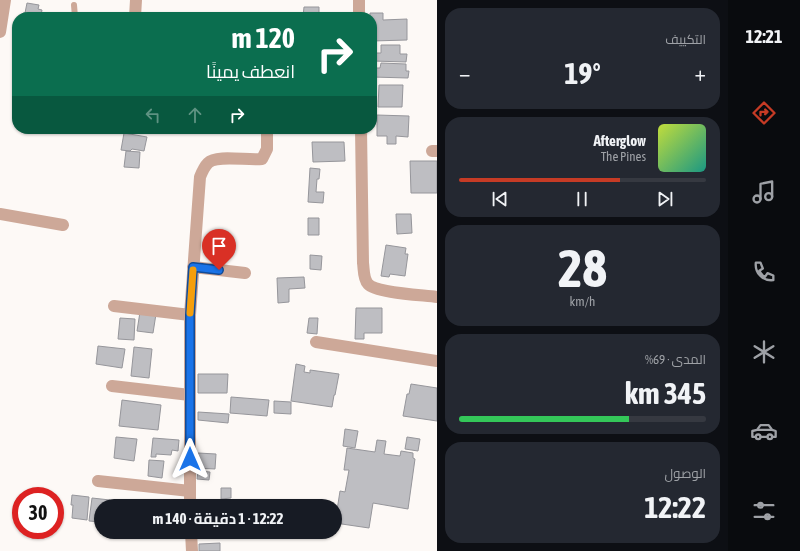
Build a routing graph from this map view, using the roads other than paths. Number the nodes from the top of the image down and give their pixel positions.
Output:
1 (4, 0) edge
2 (136, 0) edge
3 (359, 0) edge
4 (74, 5) dead end
5 (75, 12) edge
6 (135, 12) edge
7 (359, 12) edge
8 (0, 32) edge
9 (267, 134) edge
10 (361, 134) edge
11 (0, 214) edge
12 (63, 225) dead end
13 (193, 267) junction
14 (245, 273) dead end
15 (437, 296) edge
16 (114, 306) dead end
17 (190, 315) junction
18 (316, 342) dead end
19 (437, 361) edge
20 (112, 386) dead end
21 (190, 395) junction
22 (98, 481) dead end
23 (190, 491) junction
24 (190, 499) edge
25 (191, 539) edge
26 (192, 551) edge

1 - 8 street
2 - 6 street
3 - 7 street
4 - 5 lane
9 - 13 street
10 - 15 street
11 - 12 street
13 - 14 street
13 - 17 street
16 - 17 street
17 - 21 street
18 - 19 street
20 - 21 street
21 - 23 street
22 - 23 street
23 - 24 street
25 - 26 street

